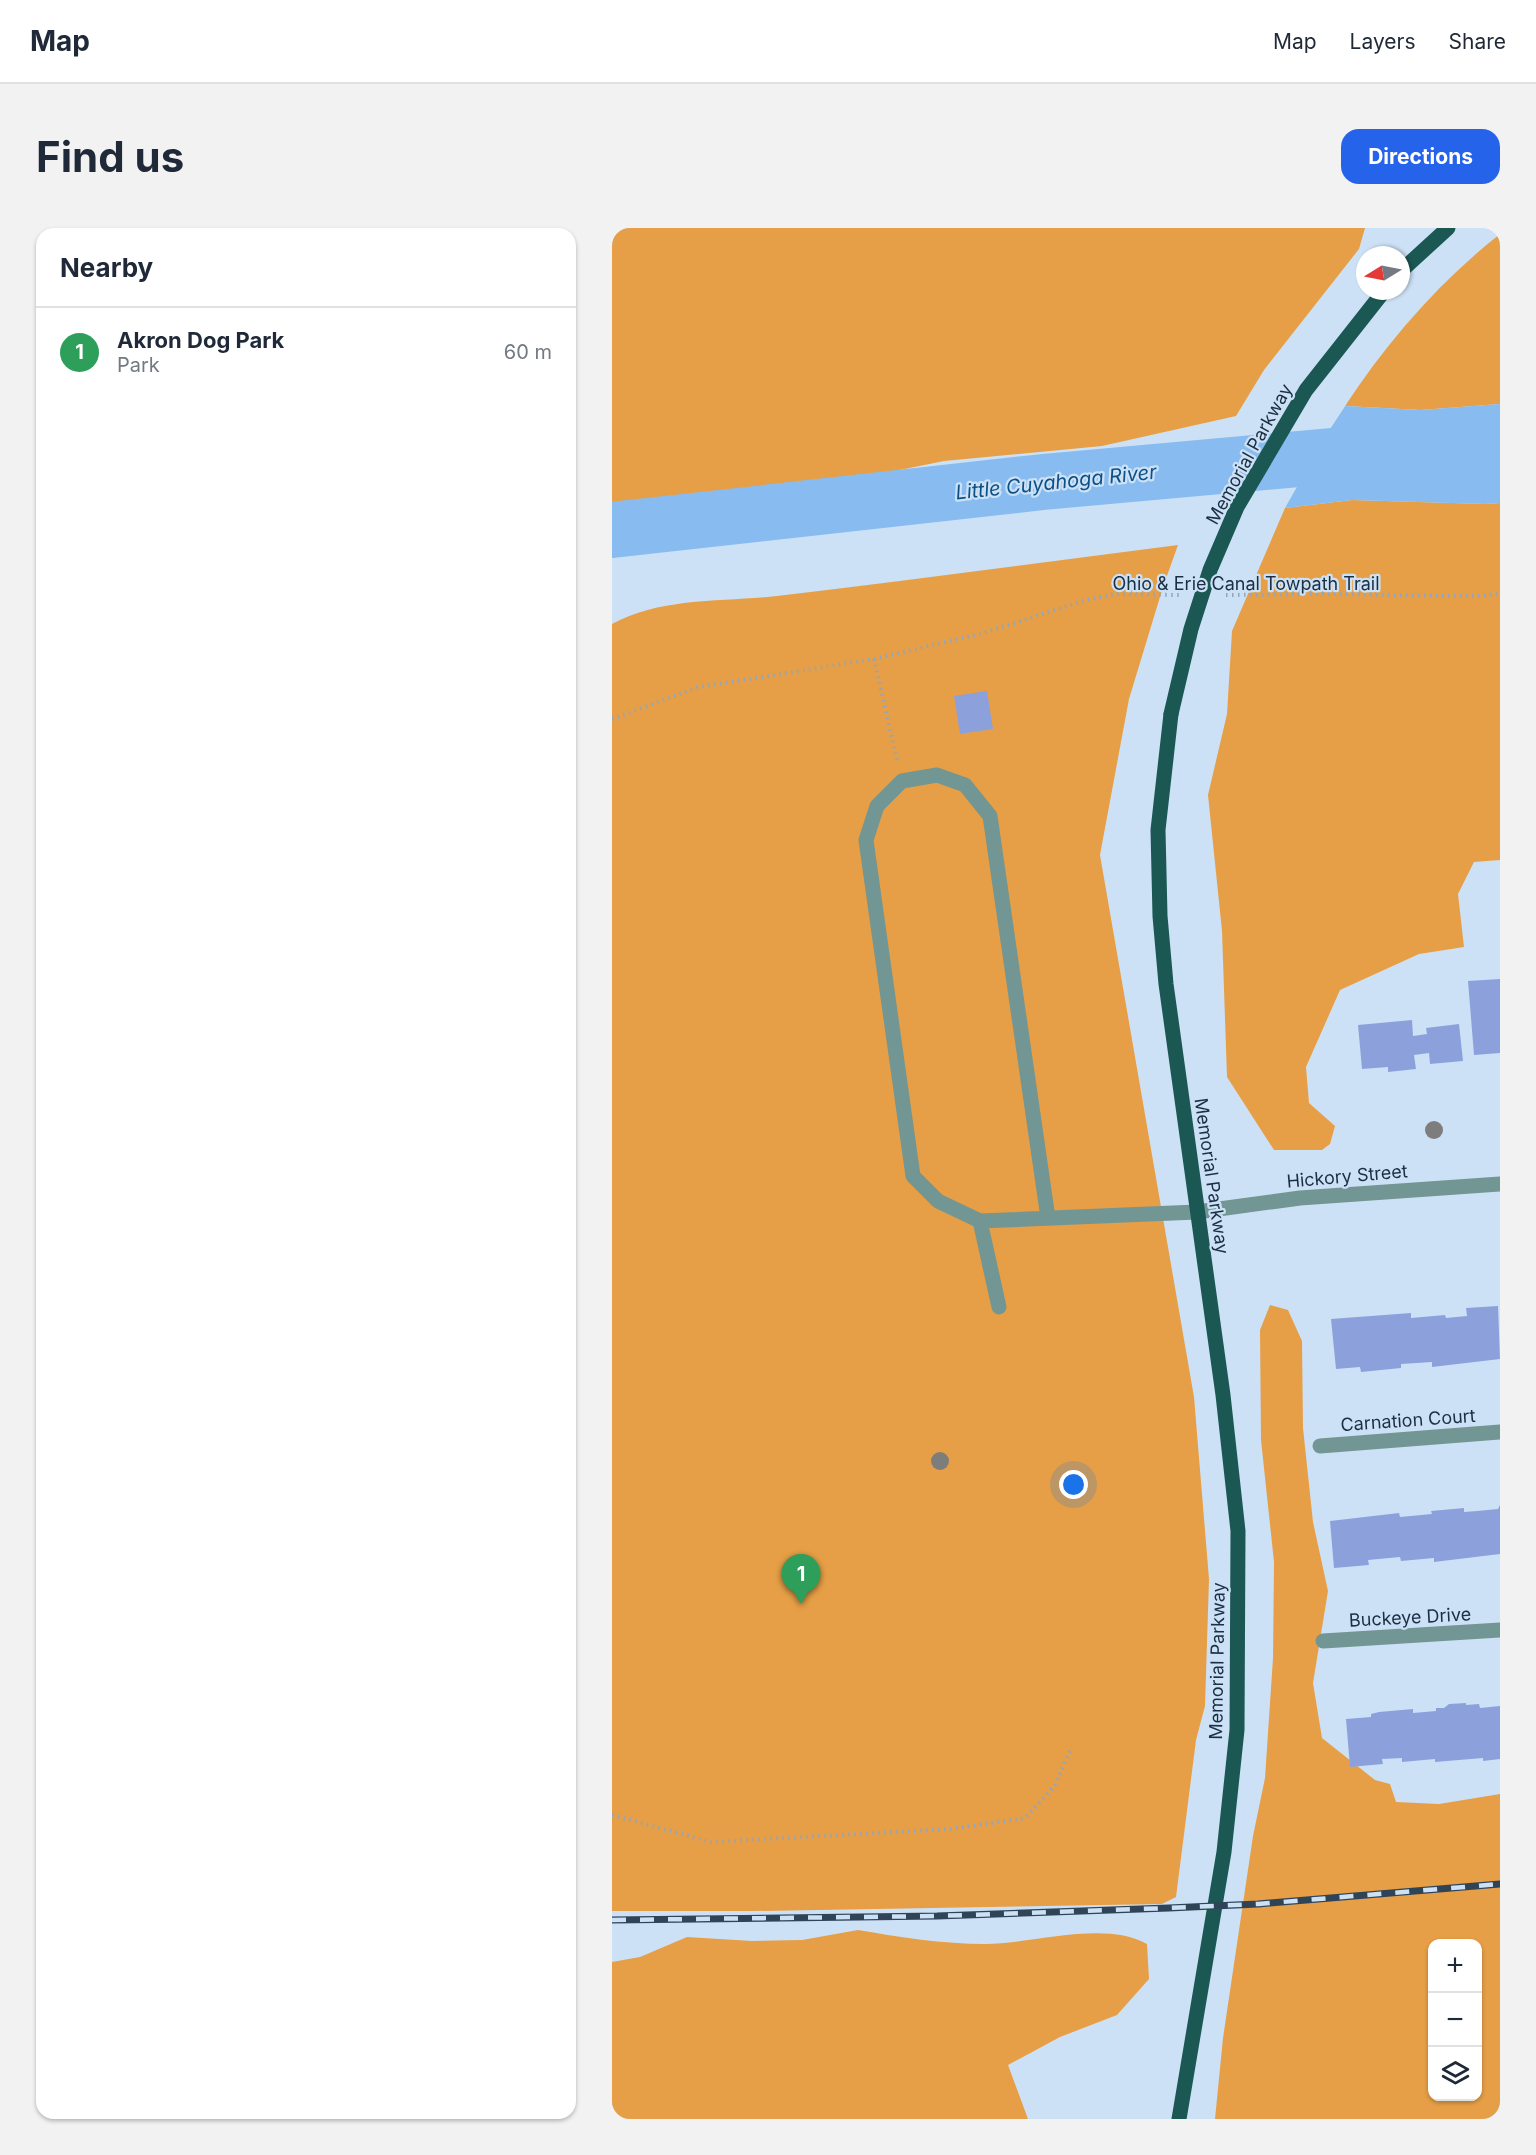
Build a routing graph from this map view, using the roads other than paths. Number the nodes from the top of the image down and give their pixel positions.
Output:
1 (1444, 229) edge
2 (1410, 262) edge
3 (1377, 300) edge
4 (1500, 1184) edge
5 (1197, 1212) junction
6 (1048, 1218) junction
7 (980, 1221) junction
8 (999, 1307) dead end
9 (1500, 1432) edge
10 (1320, 1446) dead end
11 (1500, 1630) edge
12 (1323, 1641) dead end
13 (1179, 2119) edge

1 - 2 main road
3 - 5 main road, Memorial Parkway, bridge
4 - 5 street, Hickory Street
5 - 6 street, Hickory Street
5 - 13 main road, Memorial Parkway
6 - 7 street, Hickory Street
6 - 7 street
7 - 8 street
9 - 10 street, Carnation Court
11 - 12 street, Buckeye Drive

